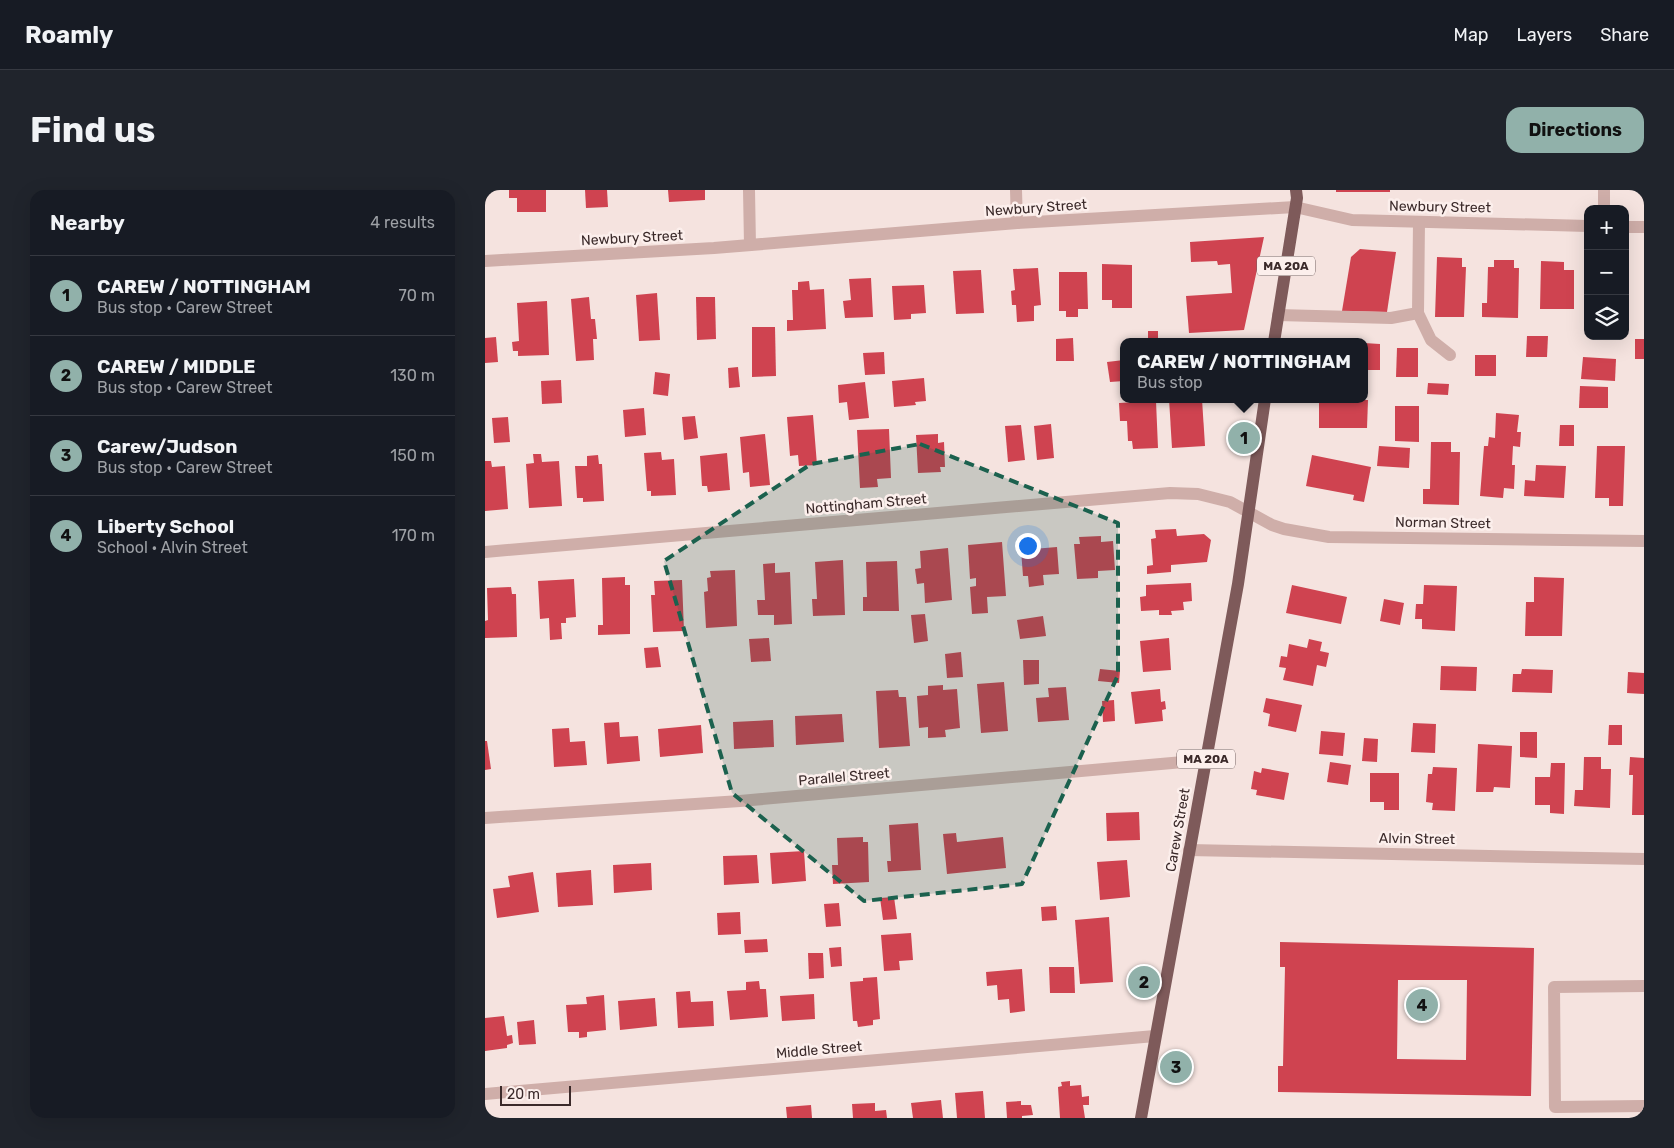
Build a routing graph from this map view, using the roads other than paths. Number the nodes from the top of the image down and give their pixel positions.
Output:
1 (749, 190) edge
2 (1017, 190) edge
3 (1297, 190) edge
4 (1604, 190) edge
5 (1604, 205) edge
6 (1295, 207) junction
7 (1419, 222) junction
8 (1017, 224) junction
9 (1584, 226) edge
10 (1629, 227) edge
11 (1644, 227) edge
12 (750, 245) junction
13 (485, 261) edge
14 (1418, 313) junction
15 (1278, 315) junction
16 (1275, 338) edge
17 (1450, 355) dead end
18 (1264, 403) edge
19 (1247, 511) junction
20 (1644, 541) edge
21 (485, 552) edge
22 (1205, 760) junction
23 (485, 818) edge
24 (1189, 850) junction
25 (1644, 859) edge
26 (1644, 986) edge
27 (1155, 1036) junction
28 (485, 1094) edge
29 (1644, 1106) edge
30 (1141, 1118) edge

1 - 12 street
2 - 8 street
3 - 6 main road, MA 20A
4 - 5 street
6 - 7 street, Newbury Street
6 - 8 street, Newbury Street
6 - 15 main road, MA 20A
7 - 9 street, Newbury Street
7 - 14 street
8 - 12 street, Newbury Street
10 - 11 street
12 - 13 street, Newbury Street
14 - 15 street
14 - 17 street
15 - 16 main road, MA 20A
18 - 19 main road, Carew Street / MA 20A
19 - 20 street, Norman Street
19 - 21 street, Nottingham Street
19 - 22 main road, Carew Street / MA 20A
22 - 23 street, Parallel Street
22 - 24 main road, Carew Street / MA 20A
24 - 25 street, Alvin Street
24 - 27 main road, Carew Street / MA 20A
26 - 29 street
27 - 28 street, Middle Street
27 - 30 main road, Carew Street / MA 20A

